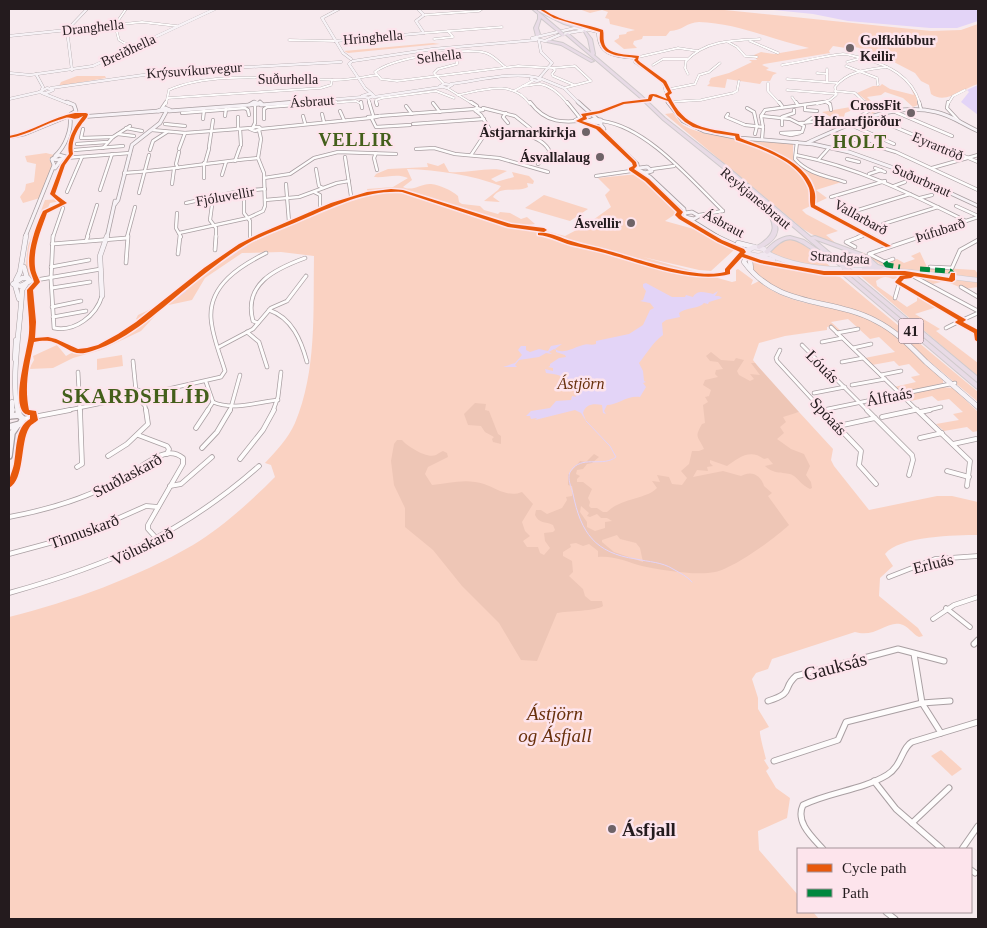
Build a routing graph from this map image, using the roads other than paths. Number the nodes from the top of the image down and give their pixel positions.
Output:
1 (87, 9) edge
2 (126, 9) edge
3 (215, 9) edge
4 (339, 9) edge
5 (418, 9) edge
6 (482, 9) edge
7 (533, 9) edge
8 (538, 11) edge
9 (424, 15) junction
10 (115, 25) junction
11 (177, 26) junction
12 (502, 27) dead end
13 (484, 29) junction
14 (67, 30) junction
15 (584, 30) junction
16 (448, 31) junction
17 (424, 33) junction
18 (488, 34) dead end
19 (537, 35) junction
20 (9, 36) edge
21 (532, 37) junction
22 (434, 39) dead end
23 (760, 39) dead end
24 (289, 40) dead end
25 (536, 40) junction
26 (748, 40) junction
27 (334, 41) junction
28 (519, 41) junction
29 (546, 41) junction
30 (728, 42) junction
31 (540, 43) junction
32 (137, 45) junction
33 (698, 51) junction
34 (343, 53) junction
35 (449, 54) junction
36 (778, 54) dead end
37 (757, 57) dead end
38 (634, 58) junction
39 (861, 58) junction
40 (687, 59) junction
41 (352, 60) junction
42 (343, 61) junction
43 (847, 62) dead end
44 (720, 63) dead end
45 (653, 65) dead end
46 (782, 65) dead end
47 (846, 66) dead end
48 (887, 67) junction
49 (505, 68) junction
50 (548, 68) junction
51 (553, 68) junction
52 (827, 69) dead end
53 (72, 70) junction
54 (861, 72) junction
55 (9, 73) edge
56 (817, 73) dead end
57 (36, 74) junction
58 (41, 74) junction
59 (612, 74) junction
60 (688, 74) dead end
61 (827, 74) junction
62 (376, 75) junction
63 (794, 75) dead end
64 (436, 76) junction
65 (357, 77) junction
66 (38, 79) junction
67 (532, 79) junction
68 (540, 79) junction
69 (787, 79) dead end
70 (794, 79) junction
71 (332, 80) junction
72 (740, 82) dead end
73 (768, 82) dead end
74 (827, 82) junction
75 (837, 83) junction
76 (41, 84) junction
77 (444, 84) junction
78 (451, 85) junction
79 (574, 85) junction
80 (440, 86) junction
81 (523, 86) junction
82 (878, 86) dead end
83 (529, 87) junction
84 (447, 88) junction
85 (564, 88) junction
86 (51, 90) junction
87 (524, 90) dead end
88 (665, 90) junction
89 (787, 90) dead end
90 (965, 90) dead end
91 (41, 91) junction
92 (514, 91) junction
93 (836, 92) junction
94 (254, 93) junction
95 (409, 93) junction
96 (373, 95) junction
97 (458, 95) junction
98 (364, 96) junction
99 (792, 96) dead end
100 (168, 98) junction
101 (368, 98) junction
102 (454, 98) dead end
103 (9, 99) edge
104 (332, 101) junction
105 (668, 102) junction
106 (826, 102) junction
107 (252, 103) junction
108 (432, 103) dead end
109 (166, 104) junction
110 (261, 104) junction
111 (294, 104) junction
112 (377, 105) dead end
113 (798, 105) junction
114 (805, 105) junction
115 (255, 106) junction
116 (406, 106) dead end
117 (782, 106) junction
118 (226, 108) junction
119 (362, 108) dead end
120 (747, 108) dead end
121 (204, 109) junction
122 (474, 109) junction
123 (921, 109) junction
124 (160, 110) junction
125 (168, 110) junction
126 (481, 110) junction
127 (794, 110) dead end
128 (832, 110) dead end
129 (340, 111) dead end
130 (817, 111) dead end
131 (893, 111) junction
132 (440, 112) junction
133 (182, 113) dead end
134 (506, 113) junction
135 (322, 114) dead end
136 (412, 114) junction
137 (728, 114) dead end
138 (249, 115) dead end
139 (70, 116) junction
140 (79, 116) junction
141 (162, 116) junction
142 (225, 116) dead end
143 (303, 116) dead end
144 (761, 116) junction
145 (238, 117) dead end
146 (255, 117) junction
147 (374, 117) junction
148 (871, 117) junction
149 (782, 118) junction
150 (858, 118) dead end
151 (203, 119) dead end
152 (484, 119) junction
153 (597, 119) junction
154 (213, 120) dead end
155 (344, 120) junction
156 (591, 121) junction
157 (186, 122) dead end
158 (324, 122) junction
159 (601, 122) junction
160 (806, 122) junction
161 (960, 122) junction
162 (255, 123) junction
163 (508, 123) dead end
164 (575, 123) junction
165 (800, 123) junction
166 (165, 124) dead end
167 (305, 124) junction
168 (782, 125) dead end
169 (851, 125) junction
170 (130, 126) dead end
171 (185, 126) junction
172 (757, 126) junction
173 (763, 127) junction
174 (126, 128) junction
175 (530, 128) dead end
176 (83, 129) dead end
177 (240, 129) junction
178 (252, 129) junction
179 (152, 130) junction
180 (260, 130) junction
181 (142, 131) dead end
182 (212, 131) junction
183 (489, 131) junction
184 (978, 131) edge
185 (167, 132) junction
186 (184, 133) junction
187 (800, 133) junction
188 (832, 133) junction
189 (118, 134) junction
190 (755, 134) dead end
191 (134, 136) dead end
192 (952, 136) dead end
193 (9, 137) edge
194 (113, 137) junction
195 (762, 139) junction
196 (107, 142) junction
197 (797, 142) junction
198 (806, 143) junction
199 (78, 144) dead end
200 (894, 144) dead end
201 (123, 146) dead end
202 (103, 148) junction
203 (431, 148) junction
204 (416, 149) dead end
205 (828, 149) dead end
206 (74, 150) dead end
207 (150, 150) dead end
208 (130, 153) junction
209 (376, 153) junction
210 (431, 153) dead end
211 (112, 154) junction
212 (149, 154) dead end
213 (396, 154) dead end
214 (101, 155) junction
215 (471, 155) junction
216 (796, 155) junction
217 (978, 155) edge
218 (82, 156) junction
219 (65, 157) junction
220 (54, 158) junction
221 (258, 158) junction
222 (344, 158) dead end
223 (968, 158) junction
224 (819, 159) junction
225 (60, 160) junction
226 (236, 161) junction
227 (226, 162) junction
228 (859, 162) dead end
229 (978, 162) edge
230 (205, 163) junction
231 (538, 164) dead end
232 (843, 165) junction
233 (674, 166) junction
234 (647, 167) junction
235 (875, 168) dead end
236 (932, 168) junction
237 (176, 169) junction
238 (316, 169) dead end
239 (377, 170) dead end
240 (640, 170) junction
241 (651, 170) junction
242 (881, 170) junction
243 (144, 172) junction
244 (548, 172) dead end
245 (885, 172) dead end
246 (124, 173) junction
247 (869, 174) junction
248 (222, 176) dead end
249 (596, 176) dead end
250 (204, 178) dead end
251 (264, 178) junction
252 (349, 181) junction
253 (885, 181) junction
254 (845, 182) dead end
255 (172, 184) dead end
256 (286, 184) dead end
257 (909, 184) dead end
258 (894, 186) junction
259 (323, 188) junction
260 (265, 189) junction
261 (100, 190) dead end
262 (978, 190) edge
263 (67, 192) dead end
264 (139, 192) dead end
265 (314, 192) junction
266 (927, 192) dead end
267 (910, 194) junction
268 (351, 196) dead end
269 (830, 197) dead end
270 (920, 198) junction
271 (244, 199) dead end
272 (288, 199) junction
273 (265, 200) junction
274 (186, 203) dead end
275 (96, 205) dead end
276 (212, 205) dead end
277 (956, 206) dead end
278 (978, 206) edge
279 (135, 207) dead end
280 (766, 207) junction
281 (938, 207) junction
282 (63, 208) dead end
283 (320, 208) dead end
284 (822, 210) dead end
285 (855, 211) dead end
286 (694, 212) junction
287 (177, 213) dead end
288 (685, 213) junction
289 (698, 216) junction
290 (978, 217) edge
291 (248, 218) junction
292 (689, 218) junction
293 (966, 221) junction
294 (289, 222) dead end
295 (883, 224) dead end
296 (214, 225) junction
297 (797, 228) junction
298 (179, 233) junction
299 (867, 234) junction
300 (127, 238) junction
301 (250, 238) dead end
302 (106, 239) junction
303 (978, 240) edge
304 (86, 241) junction
305 (52, 244) junction
306 (888, 246) junction
307 (757, 247) junction
308 (855, 247) dead end
309 (215, 250) dead end
310 (816, 250) junction
311 (748, 252) junction
312 (767, 252) junction
313 (266, 253) dead end
314 (178, 254) dead end
315 (757, 256) junction
316 (305, 258) dead end
317 (893, 259) dead end
318 (89, 260) dead end
319 (126, 263) dead end
320 (51, 267) junction
321 (930, 267) dead end
322 (877, 268) junction
323 (101, 269) junction
324 (864, 269) joint
325 (890, 270) joint
326 (847, 271) junction
327 (752, 272) junction
328 (922, 273) junction
329 (306, 276) dead end
330 (51, 277) junction
331 (978, 280) edge
332 (28, 281) junction
333 (90, 282) dead end
334 (13, 283) edge
335 (960, 287) dead end
336 (52, 288) junction
337 (102, 297) joint
338 (978, 297) edge
339 (895, 298) dead end
340 (81, 301) dead end
341 (52, 307) junction
342 (269, 310) junction
343 (86, 311) dead end
344 (978, 312) edge
345 (53, 317) junction
346 (958, 322) junction
347 (258, 323) junction
348 (831, 327) dead end
349 (946, 328) dead end
350 (858, 329) dead end
351 (247, 332) junction
352 (837, 333) junction
353 (977, 333) edge
354 (842, 338) junction
355 (978, 340) edge
356 (822, 342) dead end
357 (871, 344) dead end
358 (802, 345) dead end
359 (218, 348) junction
360 (852, 348) junction
361 (780, 350) dead end
362 (863, 358) junction
363 (133, 361) dead end
364 (307, 362) dead end
365 (842, 362) dead end
366 (267, 367) dead end
367 (901, 371) dead end
368 (78, 372) dead end
369 (281, 372) dead end
370 (240, 375) dead end
371 (881, 375) junction
372 (885, 379) junction
373 (978, 380) edge
374 (206, 382) junction
375 (953, 384) junction
376 (852, 385) dead end
377 (844, 387) junction
378 (978, 388) edge
379 (136, 390) junction
380 (814, 393) dead end
381 (146, 394) junction
382 (901, 394) junction
383 (127, 398) junction
384 (140, 400) junction
385 (278, 400) junction
386 (213, 402) junction
387 (859, 402) junction
388 (233, 406) junction
389 (978, 406) edge
390 (941, 407) dead end
391 (80, 408) junction
392 (822, 410) junction
393 (918, 410) junction
394 (18, 415) junction
395 (9, 416) edge
396 (882, 417) dead end
397 (875, 418) junction
398 (23, 419) junction
399 (17, 425) junction
400 (843, 425) dead end
401 (9, 427) edge
402 (196, 428) dead end
403 (942, 433) junction
404 (138, 435) junction
405 (920, 438) dead end
406 (976, 439) dead end
407 (953, 444) junction
408 (202, 448) dead end
409 (167, 454) junction
410 (9, 456) edge
411 (108, 456) dead end
412 (212, 457) dead end
413 (240, 459) dead end
414 (258, 466) dead end
415 (77, 467) dead end
416 (947, 471) dead end
417 (909, 475) dead end
418 (969, 477) junction
419 (876, 484) dead end
420 (170, 486) junction
421 (967, 486) dead end
422 (158, 506) junction
423 (9, 517) edge
424 (157, 540) junction
425 (9, 554) edge
426 (978, 556) edge
427 (889, 577) dead end
428 (9, 593) edge
429 (978, 597) edge
430 (946, 608) junction
431 (933, 618) dead end
432 (970, 627) dead end
433 (914, 654) junction
434 (944, 661) dead end
435 (768, 701) dead end
436 (950, 701) dead end
437 (922, 703) junction
438 (978, 722) edge
439 (941, 733) junction
440 (774, 762) dead end
441 (874, 781) junction
442 (949, 788) dead end
443 (912, 823) junction
444 (978, 826) edge
445 (822, 848) edge
446 (941, 848) edge
447 (963, 848) edge

1 - 14 street
2 - 10 street
3 - 11 street, Breiðhella
4 - 27 street, Hringhella
5 - 9 street, Hringhella
6 - 9 street
7 - 8 highway, Reykjanesbraut / 41
8 - 15 highway
8 - 19 highway
8 - 59 highway, Reykjanesbraut / 41
9 - 17 street, Hringhella
10 - 11 street, Dranghella
10 - 14 street, Dranghella
10 - 32 street
11 - 32 street, Breiðhella
12 - 13 street
13 - 16 street
13 - 18 street
14 - 20 street, Dranghella
14 - 53 street
15 - 19 street
15 - 29 street
15 - 38 street
15 - 59 highway
16 - 17 street
16 - 22 street
17 - 27 street, Hringhella
19 - 21 street
21 - 25 street
21 - 28 street
23 - 26 street
24 - 27 street
25 - 28 street
25 - 31 street
26 - 30 street
26 - 36 street
27 - 34 street
28 - 41 street
29 - 31 street
29 - 59 highway
30 - 33 street
30 - 37 street
31 - 50 street
32 - 53 street, Breiðhella
33 - 38 street
33 - 40 street
34 - 41 street
34 - 42 street
35 - 49 street, Selhella
35 - 62 street, Selhella
35 - 64 street
38 - 88 street, Suðurbraut
39 - 43 street
39 - 46 street
39 - 48 street
40 - 45 street
40 - 60 street
41 - 42 street, Krýsuvíkurvegur
41 - 65 street
42 - 65 street
42 - 86 street, Krýsuvíkurvegur
44 - 88 street
47 - 54 street
48 - 54 street
48 - 123 street
49 - 50 street, Selhella
49 - 64 street, Selhella
50 - 51 street, Selhella
50 - 68 street
51 - 79 street
51 - 79 street, Selhella
52 - 61 street
53 - 58 street, Breiðhella
54 - 75 street
54 - 82 street
55 - 57 street, Breiðhella
56 - 61 street
57 - 58 street, Breiðhella
57 - 66 street
58 - 66 street
59 - 280 highway, Reykjanesbraut / 41
59 - 297 highway, Reykjanesbraut / 41
61 - 74 street
62 - 64 street, Selhella
62 - 65 street, Selhella
63 - 70 street
64 - 77 street
65 - 71 street, Suðurhella
65 - 96 street
65 - 98 street
66 - 76 street
67 - 68 street
67 - 78 street
67 - 81 street
68 - 85 street
68 - 156 street, Ásbraut
69 - 70 street
70 - 74 street
71 - 94 street
71 - 100 street, Suðurhella
72 - 105 street
73 - 117 street
74 - 75 street
75 - 93 street
76 - 86 street
76 - 91 street
77 - 78 street
77 - 80 street
78 - 84 street
79 - 85 street
80 - 84 street
80 - 95 street
80 - 96 street
81 - 83 street
81 - 92 street
83 - 87 street
83 - 164 street
84 - 97 street
85 - 153 street
86 - 91 street, Krýsuvíkurvegur
86 - 140 street
88 - 105 street, Suðurbraut
89 - 93 street
90 - 161 street
91 - 103 street
91 - 139 street
92 - 97 street
92 - 164 street
93 - 106 street
93 - 150 street
94 - 100 street
94 - 107 street
95 - 96 street
95 - 102 street
95 - 112 street
96 - 98 street
96 - 101 street
97 - 122 street
98 - 101 street
98 - 104 street, Ásbraut
98 - 110 street, Ásbraut
99 - 113 street
100 - 109 street
101 - 147 street
104 - 111 street, Ásbraut
104 - 119 street
105 - 195 street, Suðurbraut
106 - 114 street
106 - 128 street
107 - 110 street
107 - 115 street
107 - 118 street
107 - 125 street
108 - 132 street
109 - 124 street
109 - 125 street
110 - 111 street, Ásbraut
110 - 115 street
111 - 146 street
113 - 114 street
113 - 117 street
114 - 130 street
115 - 146 street
116 - 136 street
117 - 144 street
118 - 121 street
118 - 138 street
118 - 142 street
120 - 172 street
121 - 125 street
121 - 133 street
121 - 151 street
122 - 126 street
122 - 126 street
122 - 132 street
123 - 131 street
123 - 161 street
124 - 125 street
124 - 140 street
124 - 141 street
125 - 141 street
126 - 134 street
126 - 152 street
127 - 149 street
129 - 155 street
131 - 148 street
131 - 192 street
132 - 136 street
134 - 163 street
134 - 175 street
135 - 158 street
136 - 147 street
137 - 172 street
139 - 140 street
139 - 193 street
139 - 220 street
140 - 219 street
141 - 179 street
143 - 167 street
144 - 149 street
144 - 173 street
145 - 177 street
146 - 162 street
147 - 152 street
147 - 155 street
148 - 169 street
148 - 223 street, Eyrartröð
149 - 165 street
149 - 168 street
152 - 183 street
153 - 156 street
153 - 159 street
154 - 182 street
155 - 158 street
156 - 159 street
156 - 164 street
156 - 240 street, Ásbraut
157 - 171 street
158 - 167 street
159 - 233 street
159 - 234 street
160 - 160 street
160 - 165 street
161 - 184 street
162 - 178 street
162 - 180 street
165 - 187 street
166 - 171 street
167 - 180 street
169 - 188 street
169 - 200 street
170 - 174 street
171 - 186 street
172 - 173 street
172 - 190 street
173 - 195 street
174 - 181 street
174 - 189 street
176 - 194 street
177 - 178 street
177 - 182 street
177 - 226 street
178 - 180 street
178 - 180 street
179 - 185 street
179 - 208 street
180 - 221 street
182 - 186 street
182 - 230 street
183 - 215 street
183 - 231 street
185 - 186 street
185 - 207 street
186 - 237 street
187 - 187 street
188 - 198 street
188 - 236 street
189 - 191 street
189 - 194 street
194 - 196 street
195 - 197 street, Suðurbraut
196 - 199 street
196 - 202 street
197 - 198 street, Suðurbraut
197 - 216 street
198 - 278 street, Suðurbraut
201 - 202 street
202 - 206 street
202 - 214 street
203 - 204 street
203 - 210 street
203 - 215 street
205 - 224 street
208 - 211 street
208 - 246 street
209 - 213 street
209 - 239 street
209 - 251 street
211 - 214 street
211 - 261 street
212 - 243 street
214 - 218 street
215 - 244 street
216 - 224 street
216 - 254 street
217 - 223 street
218 - 219 street
218 - 263 street
219 - 220 street
219 - 225 street
220 - 225 street
220 - 334 street
221 - 226 street
221 - 251 street
222 - 252 street
223 - 229 street, Eyrartröð
223 - 236 street
224 - 232 street
225 - 332 street
226 - 227 street
227 - 230 street
227 - 248 street
228 - 232 street
230 - 237 street
230 - 250 street
232 - 247 street
233 - 241 street
233 - 289 street
234 - 240 street
234 - 241 street
235 - 242 street
236 - 262 street
237 - 243 street
237 - 255 street
238 - 259 street
240 - 241 street
240 - 249 street
240 - 288 street, Ásbraut
241 - 286 street, Ásbraut
242 - 245 street
242 - 247 street
243 - 246 street
243 - 264 street
246 - 302 street
247 - 253 street
251 - 260 street
252 - 259 street
252 - 268 street
253 - 258 street
253 - 269 street
256 - 272 street
257 - 258 street
258 - 267 street
259 - 265 street
260 - 273 street
260 - 274 street, Fjóluvellir
265 - 272 street
265 - 283 street
266 - 270 street
267 - 270 street
267 - 285 street
270 - 281 street
271 - 291 street
272 - 273 street
272 - 294 street
273 - 291 street
275 - 304 street
276 - 296 street
277 - 290 street
279 - 300 street
280 - 307 highway
280 - 310 highway, Reykjanesbraut / 41
281 - 293 street
281 - 295 street
282 - 305 street
284 - 299 street, Vallarbarð
286 - 288 street
286 - 289 street, Ásbraut
287 - 298 street
288 - 292 street, Ásbraut
289 - 292 street
289 - 307 street, Ásbraut
290 - 293 street, Þúfubarð
291 - 296 street
291 - 301 street
292 - 311 street, Ásbraut
293 - 306 street, Þúfubarð
296 - 298 street
296 - 309 street
297 - 322 highway
297 - 326 highway, Reykjanesbraut / 41
298 - 314 street
299 - 306 street, Vallarbarð
299 - 308 street, Vallarbarð
300 - 302 street
300 - 319 street
302 - 304 street
302 - 323 street
303 - 321 street
304 - 305 street
305 - 320 street
306 - 317 street, Þúfubarð
307 - 311 main road
307 - 312 main road, Strandgata
310 - 312 highway
310 - 326 highway, Reykjanesbraut / 41
311 - 315 main road, Strandgata
311 - 327 street, Ásbraut
312 - 315 main road
312 - 324 main road, Strandgata
313 - 359 street
315 - 322 main road, Strandgata
315 - 327 street, Ásbraut
316 - 347 street
318 - 320 street
320 - 330 street
322 - 324 highway
322 - 325 highway
322 - 326 highway
322 - 328 main road, Strandgata
323 - 330 street
323 - 337 street
325 - 328 main road, Strandgata
326 - 373 highway, Reykjanesbraut / 41
326 - 378 highway, Reykjanesbraut / 41
327 - 375 street
328 - 331 main road, Strandgata
329 - 342 street
330 - 332 street
330 - 336 street
332 - 334 street
332 - 334 street
332 - 394 street
333 - 336 street
334 - 395 street
335 - 338 street
336 - 341 street
337 - 345 street
339 - 344 street
340 - 341 street
341 - 345 street
342 - 347 street
342 - 364 street
343 - 345 street
344 - 346 street
346 - 349 street
346 - 353 street
347 - 351 street
348 - 352 street
350 - 352 street
351 - 359 street
351 - 366 street
352 - 354 street
353 - 355 street
354 - 356 street
354 - 360 street
357 - 360 street
358 - 377 street, Lóuás
359 - 374 street
360 - 362 street
361 - 392 street, Spóaás
362 - 365 street
362 - 371 street
363 - 379 street
367 - 371 street
368 - 391 street
369 - 385 street
370 - 388 street
371 - 372 street
372 - 376 street
372 - 382 street
374 - 381 street
374 - 386 street
375 - 382 street, Álftaás
375 - 389 street
377 - 380 street, Lóuás
377 - 387 street, Lóuás
379 - 381 street
379 - 383 street
381 - 384 street
382 - 387 street, Álftaás
382 - 393 street
383 - 384 street
383 - 391 street
384 - 404 street
385 - 388 street
385 - 413 street
386 - 388 street
386 - 402 street
387 - 392 street, Álftaás
387 - 397 street, Lóuás
388 - 408 street
390 - 393 street
391 - 398 street
391 - 415 street
392 - 419 street, Spóaás
393 - 396 street
393 - 403 street
394 - 395 street
394 - 398 street
397 - 400 street
397 - 417 street, Lóuás
398 - 399 street
399 - 401 street
399 - 410 street
403 - 405 street
403 - 407 street
404 - 409 street
404 - 411 street
406 - 407 street
407 - 418 street
409 - 420 street, Stuðlaskarð
409 - 423 street, Stuðlaskarð
412 - 420 street
414 - 424 street, Völuskarð
416 - 418 street
418 - 421 street
420 - 422 street, Stuðlaskarð
422 - 424 street, Stuðlaskarð
422 - 425 street, Tinnuskarð
424 - 428 street, Völuskarð
426 - 427 street, Erluás
429 - 430 street
430 - 431 street
430 - 432 street
433 - 434 street, Gauksás
433 - 435 street, Gauksás
433 - 437 street
436 - 437 street
437 - 439 street
437 - 440 street
438 - 439 street
439 - 441 street
441 - 443 street
441 - 445 street
442 - 443 street
443 - 446 street
444 - 447 street

